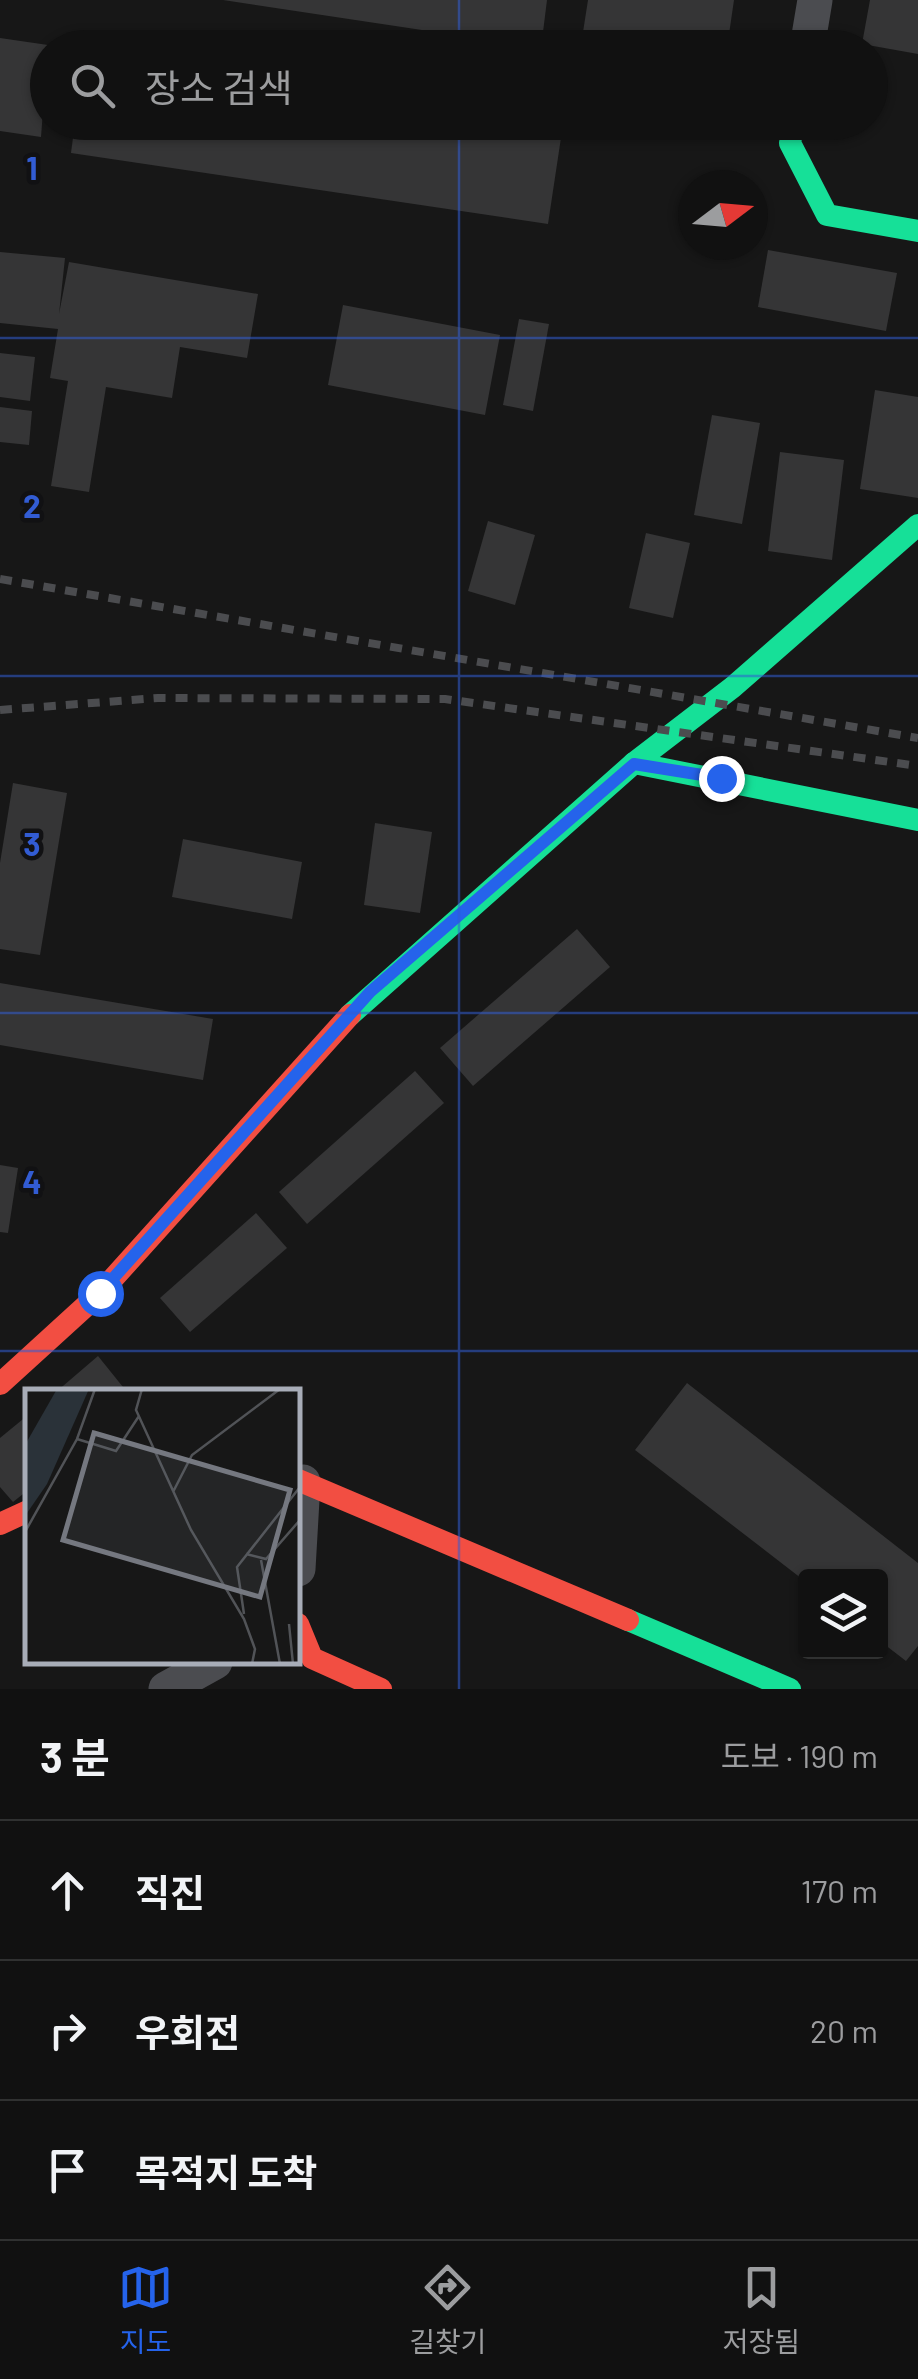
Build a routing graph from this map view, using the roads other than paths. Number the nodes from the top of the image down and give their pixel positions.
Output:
1 (815, 0) edge
2 (809, 30) edge
3 (791, 140) edge
4 (918, 231) edge
5 (918, 525) edge
6 (634, 764) junction
7 (918, 820) edge
8 (0, 1384) edge
9 (300, 1481) edge
10 (25, 1512) edge
11 (0, 1524) edge
12 (300, 1629) edge
13 (211, 1664) edge
14 (166, 1689) edge
15 (381, 1689) edge
16 (790, 1689) edge

1 - 2 street
3 - 4 main road
5 - 6 main road
6 - 7 main road
6 - 8 main road
9 - 16 main road
10 - 11 main road
12 - 15 main road
13 - 14 street

